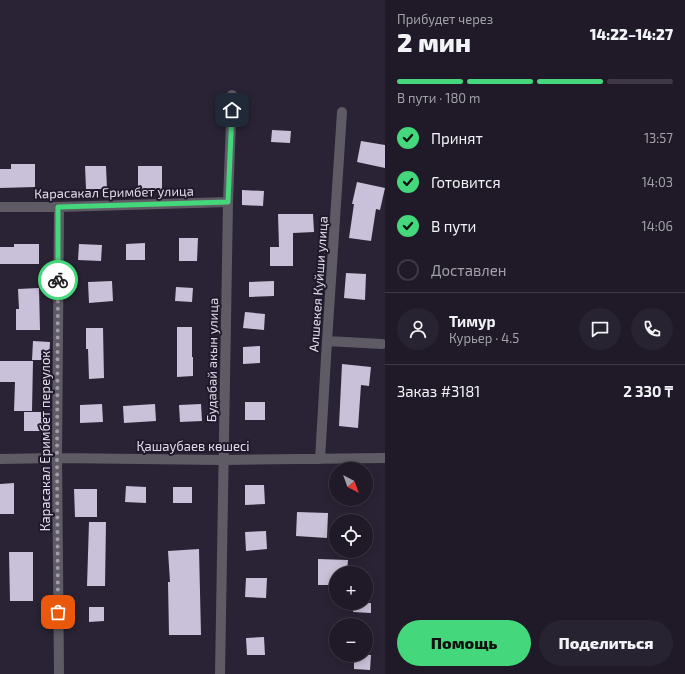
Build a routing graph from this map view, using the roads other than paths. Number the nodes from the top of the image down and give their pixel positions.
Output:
1 (232, 95) dead end
2 (342, 112) dead end
3 (228, 202) junction
4 (0, 207) edge
5 (58, 207) junction
6 (327, 341) junction
7 (382, 344) dead end
8 (57, 458) junction
9 (320, 458) junction
10 (385, 458) edge
11 (0, 459) edge
12 (223, 460) junction
13 (59, 674) edge
14 (220, 674) edge

1 - 3 street, Будабай акын улица
2 - 6 street, Алшекея Куйши улица
3 - 5 street, Карасакал Еримбет улица
3 - 12 street, Будабай акын улица
4 - 5 street, Карасакал Еримбет улица
5 - 8 street, Карасакал Еримбет переулок
6 - 7 street
6 - 9 street, Алшекея Куйши улица
8 - 11 street, Қашаубаев көшесі
8 - 12 street, Қашаубаев көшесі
8 - 13 street, Карасакал Еримбет переулок
9 - 10 street, Қашаубаев көшесі
9 - 12 street, Қашаубаев көшесі
12 - 14 street, Будабай акын улица

